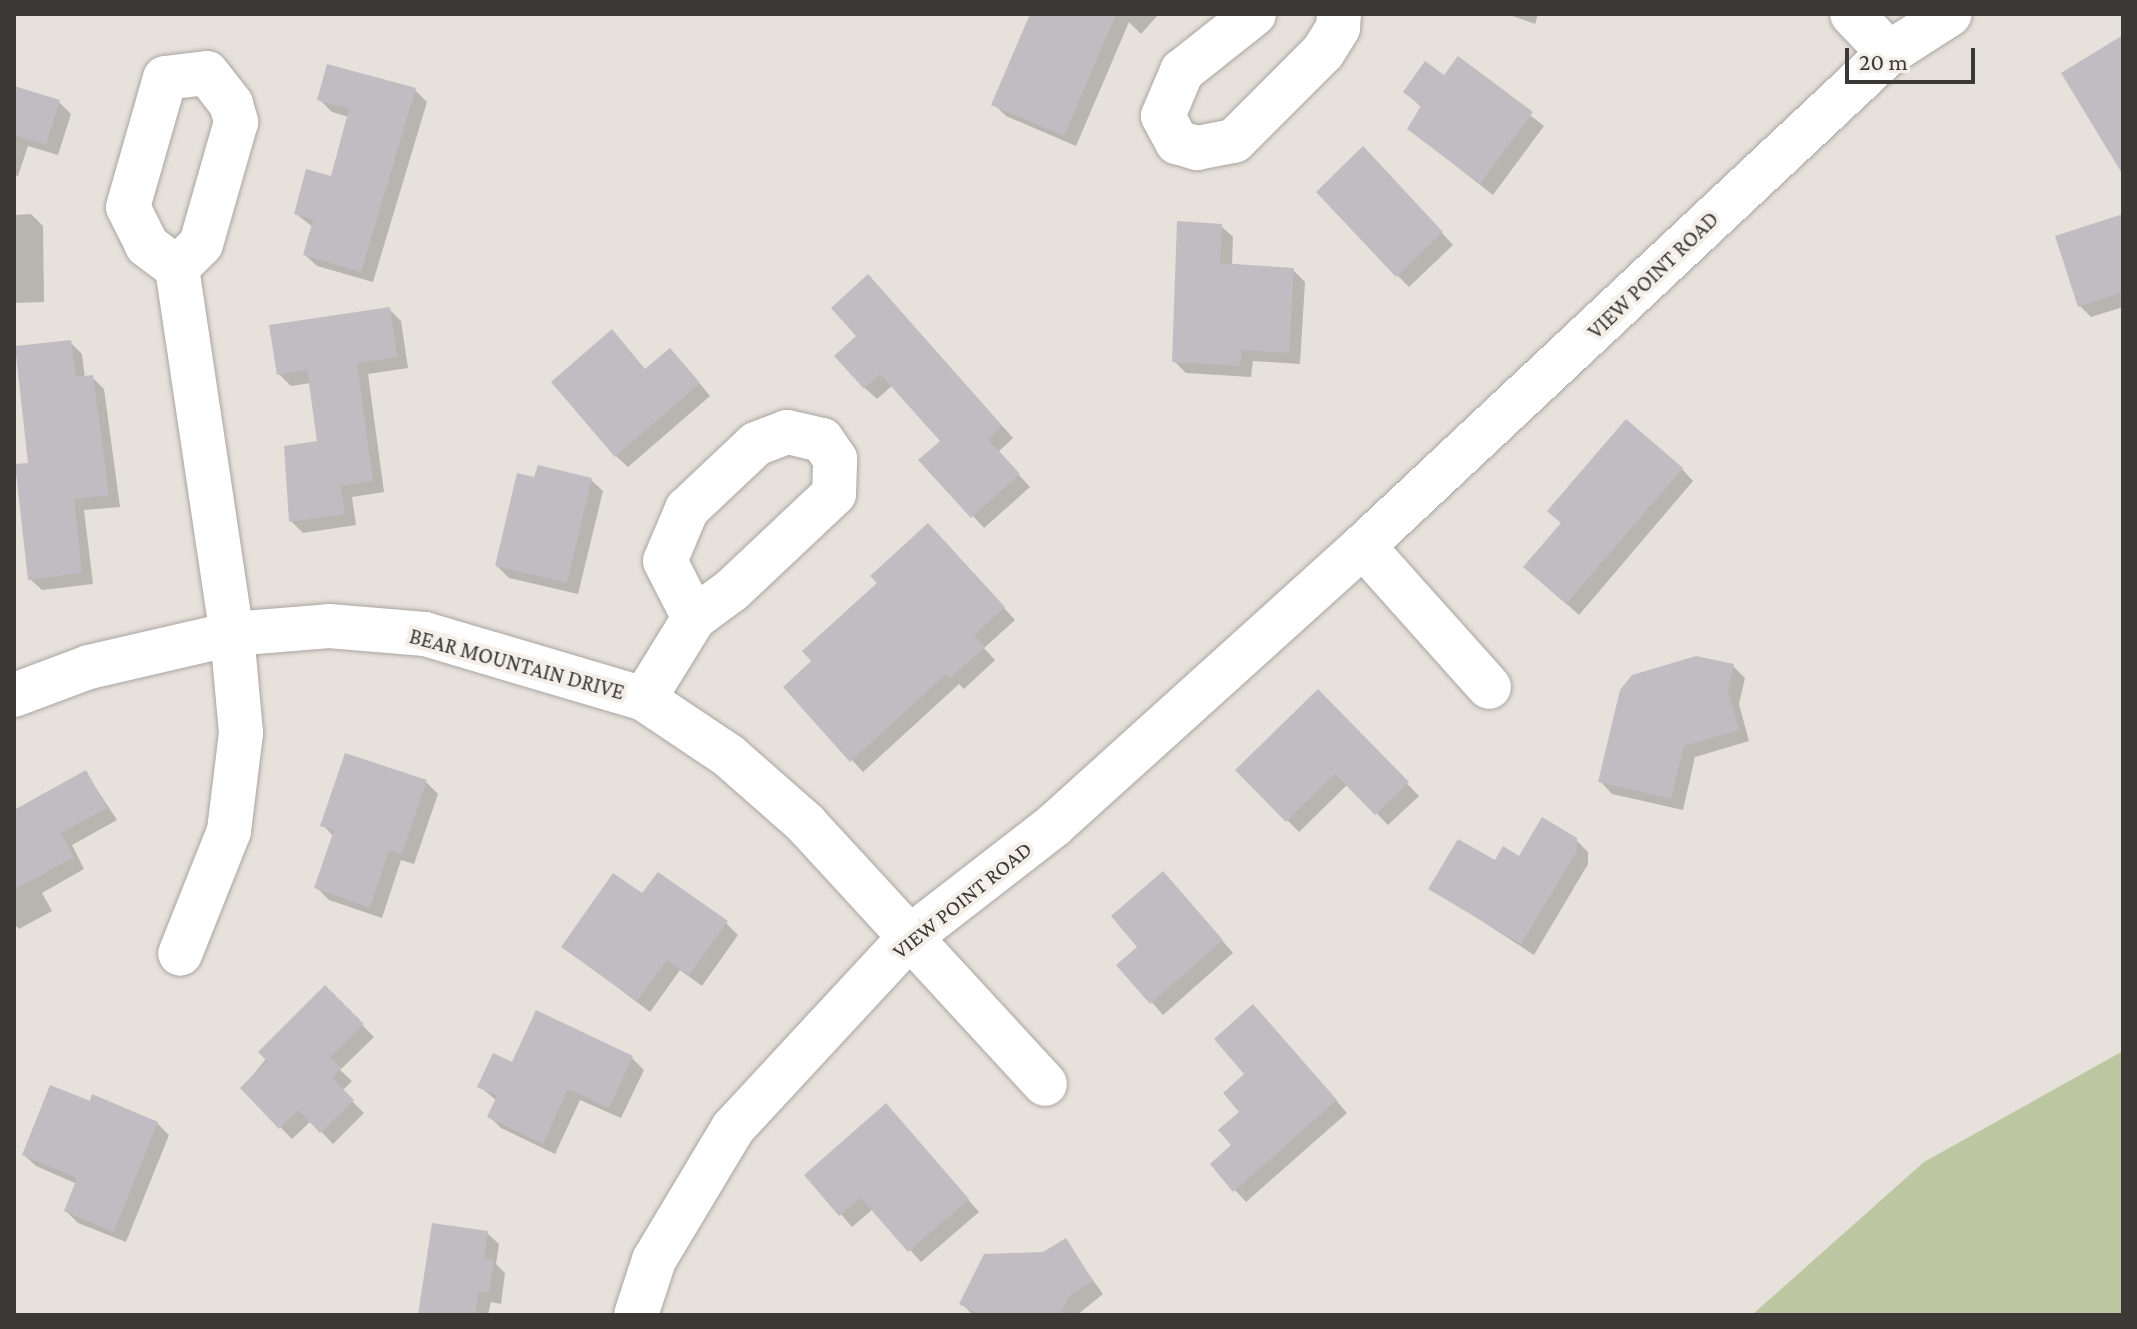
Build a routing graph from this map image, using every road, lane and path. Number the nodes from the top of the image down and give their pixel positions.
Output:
1 (1254, 14) edge
2 (1339, 14) edge
3 (1852, 14) edge
4 (1950, 14) edge
5 (1889, 53) junction
6 (177, 268) dead end
7 (1363, 546) junction
8 (694, 618) dead end
9 (232, 634) junction
10 (1489, 687) dead end
11 (14, 695) edge
12 (644, 699) junction
13 (910, 937) junction
14 (180, 954) dead end
15 (1045, 1084) dead end
16 (636, 1315) edge

1 - 2 street
3 - 5 street
4 - 5 street, VIEW POINT ROAD
5 - 7 street, VIEW POINT ROAD
6 - 9 street
7 - 10 street
7 - 13 street, VIEW POINT ROAD
8 - 12 street, BEAR MOUNTAIN DRIVE
9 - 11 street, BEAR MOUNTAIN DRIVE
9 - 12 street, BEAR MOUNTAIN DRIVE
9 - 14 street
12 - 13 street, BEAR MOUNTAIN DRIVE
13 - 15 street, BEAR MOUNTAIN DRIVE
13 - 16 street, VIEW POINT ROAD

